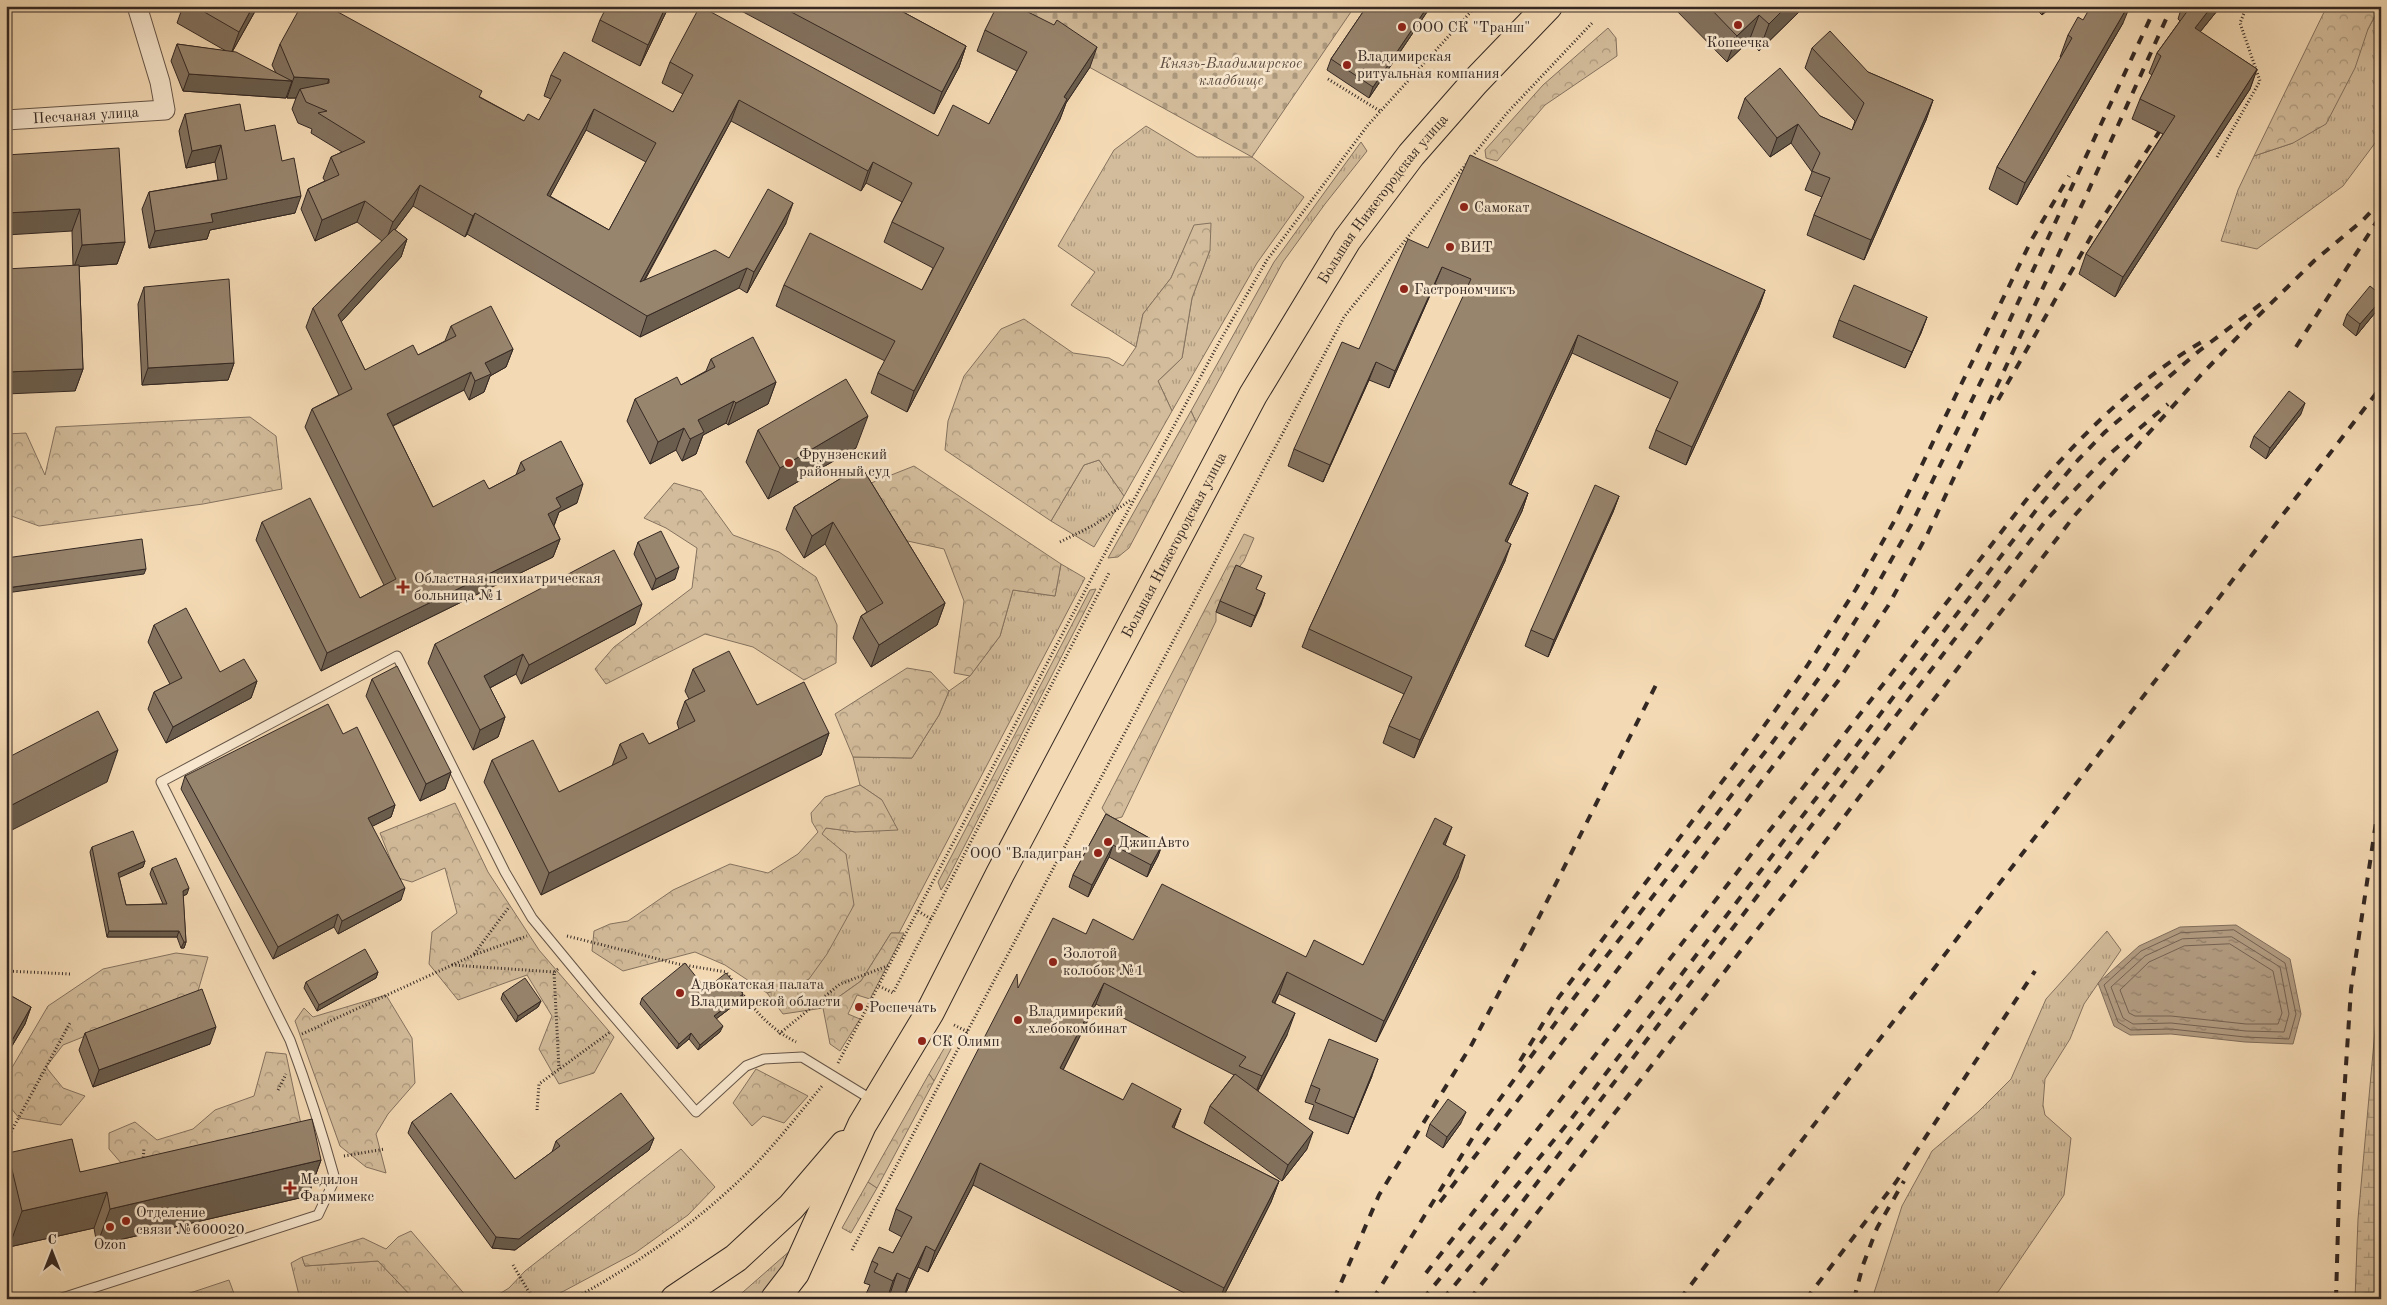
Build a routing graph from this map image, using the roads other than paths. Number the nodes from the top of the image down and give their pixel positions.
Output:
1 (137, 6) edge
2 (1539, 12) edge
3 (6, 120) edge
4 (868, 1114) junction
5 (59, 1299) edge
6 (675, 1299) edge
7 (775, 1299) edge

1 - 3 street, Песчаная улица
2 - 4 main road, Большая Нижегородская улица
4 - 5 lane
4 - 6 main road, Большая Нижегородская улица
4 - 7 main road, Большая Нижегородская улица

